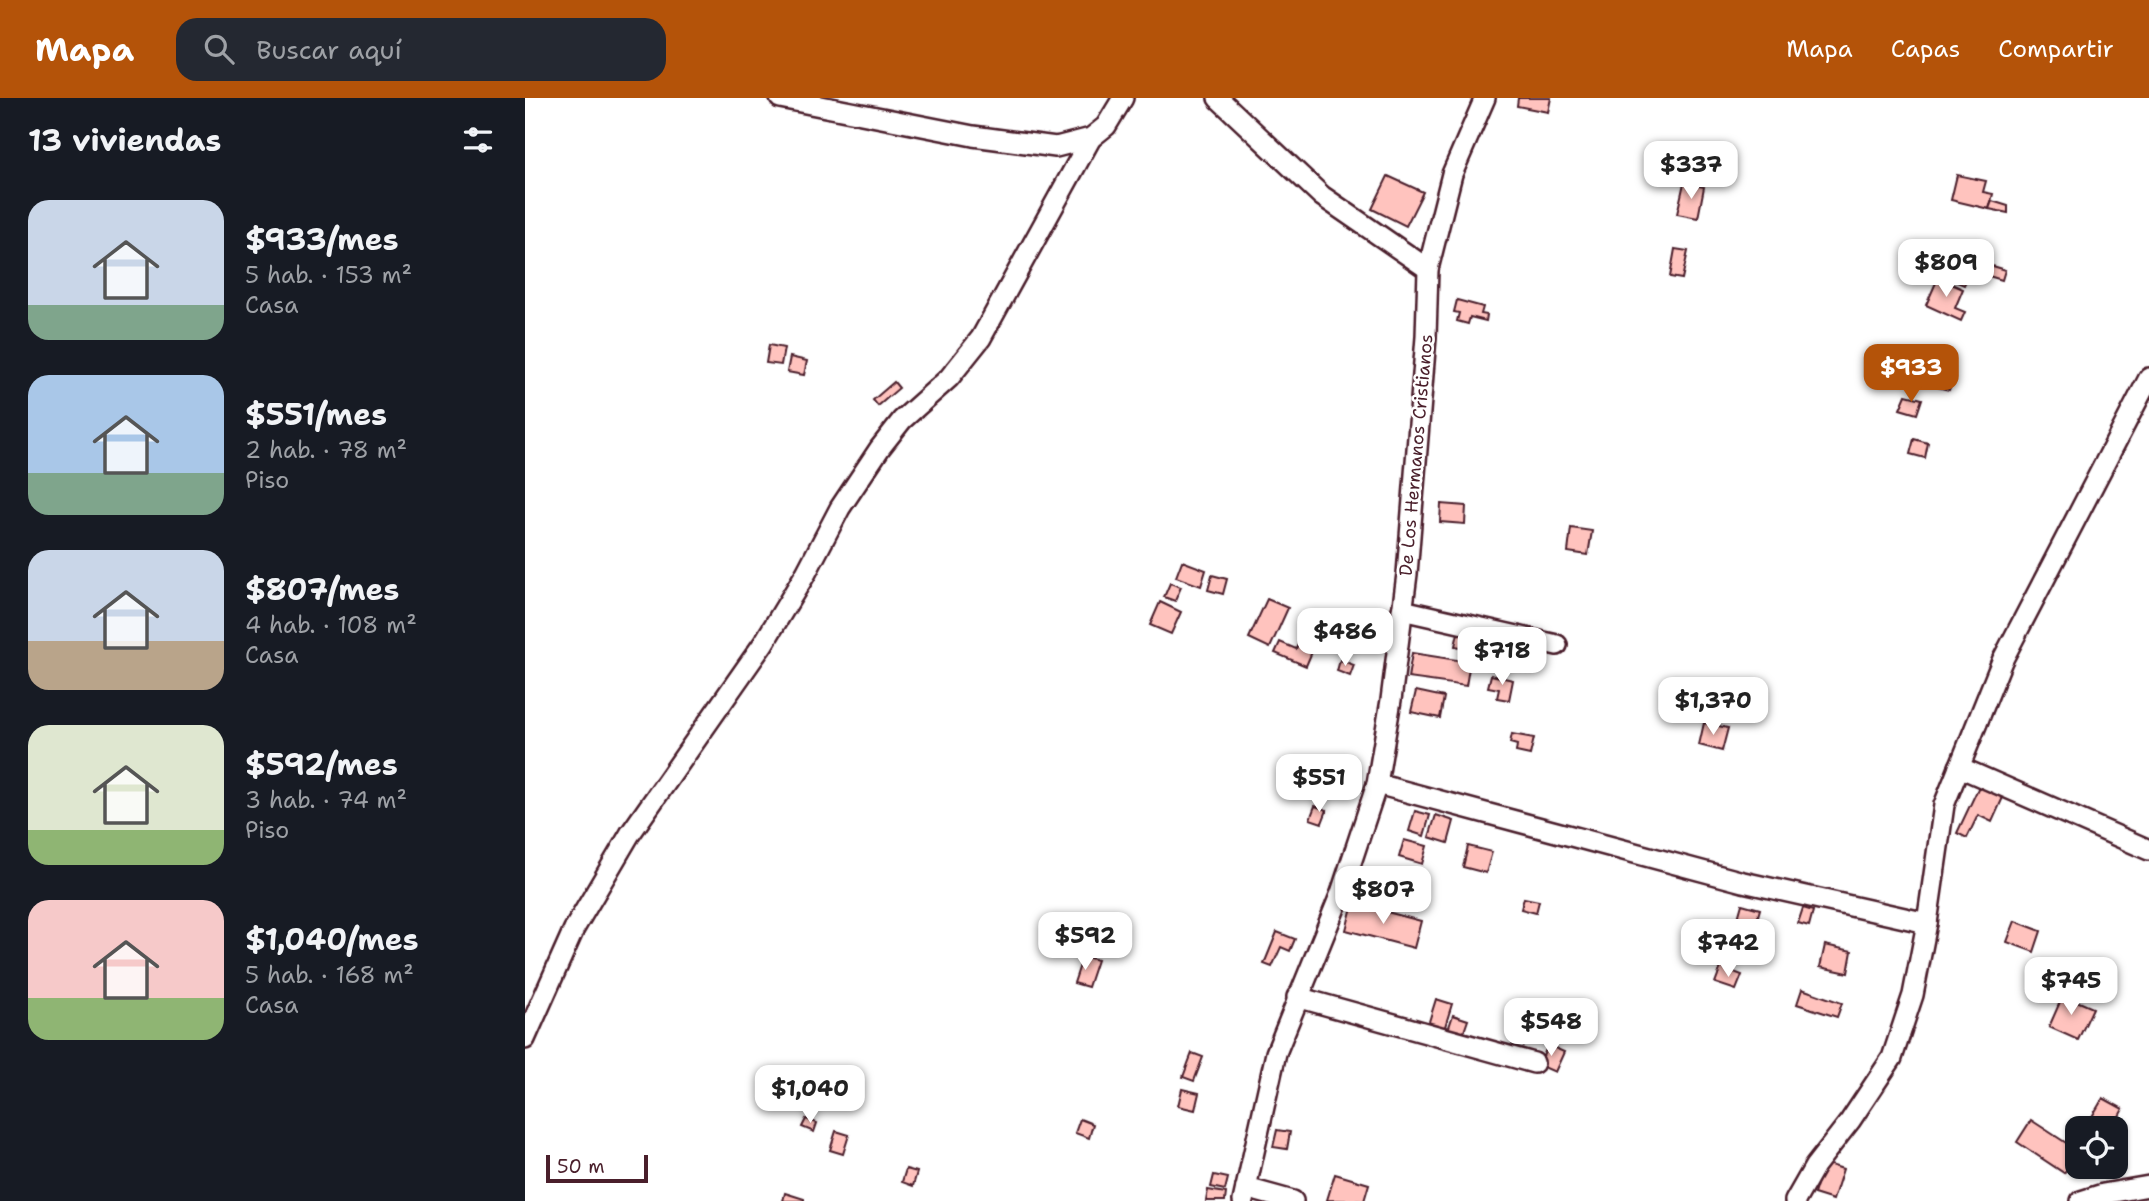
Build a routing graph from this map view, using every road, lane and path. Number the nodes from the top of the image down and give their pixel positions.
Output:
1 (780, 98) edge
2 (1123, 98) edge
3 (1218, 98) edge
4 (1485, 98) edge
5 (1091, 138) junction
6 (1428, 269) junction
7 (2149, 378) edge
8 (1402, 610) junction
9 (1557, 645) dead end
10 (1959, 767) junction
11 (1377, 784) junction
12 (2149, 850) edge
13 (1927, 923) junction
14 (1297, 997) junction
15 (525, 1039) edge
16 (1534, 1063) dead end
17 (2149, 1186) edge
18 (1245, 1194) edge
19 (1293, 1201) edge
20 (1795, 1201) edge
21 (2081, 1201) edge

1 - 5 street
2 - 5 street
3 - 6 street
4 - 6 street, De Los Hermanos Cristianos
5 - 15 street
6 - 8 street, De Los Hermanos Cristianos
7 - 10 street
8 - 9 street
8 - 11 street, De Los Hermanos Cristianos
10 - 12 street
10 - 13 street
11 - 13 street
11 - 14 street, De Los Hermanos Cristianos
13 - 20 street
14 - 16 street
14 - 18 street, De Los Hermanos Cristianos
17 - 21 street
18 - 19 street

